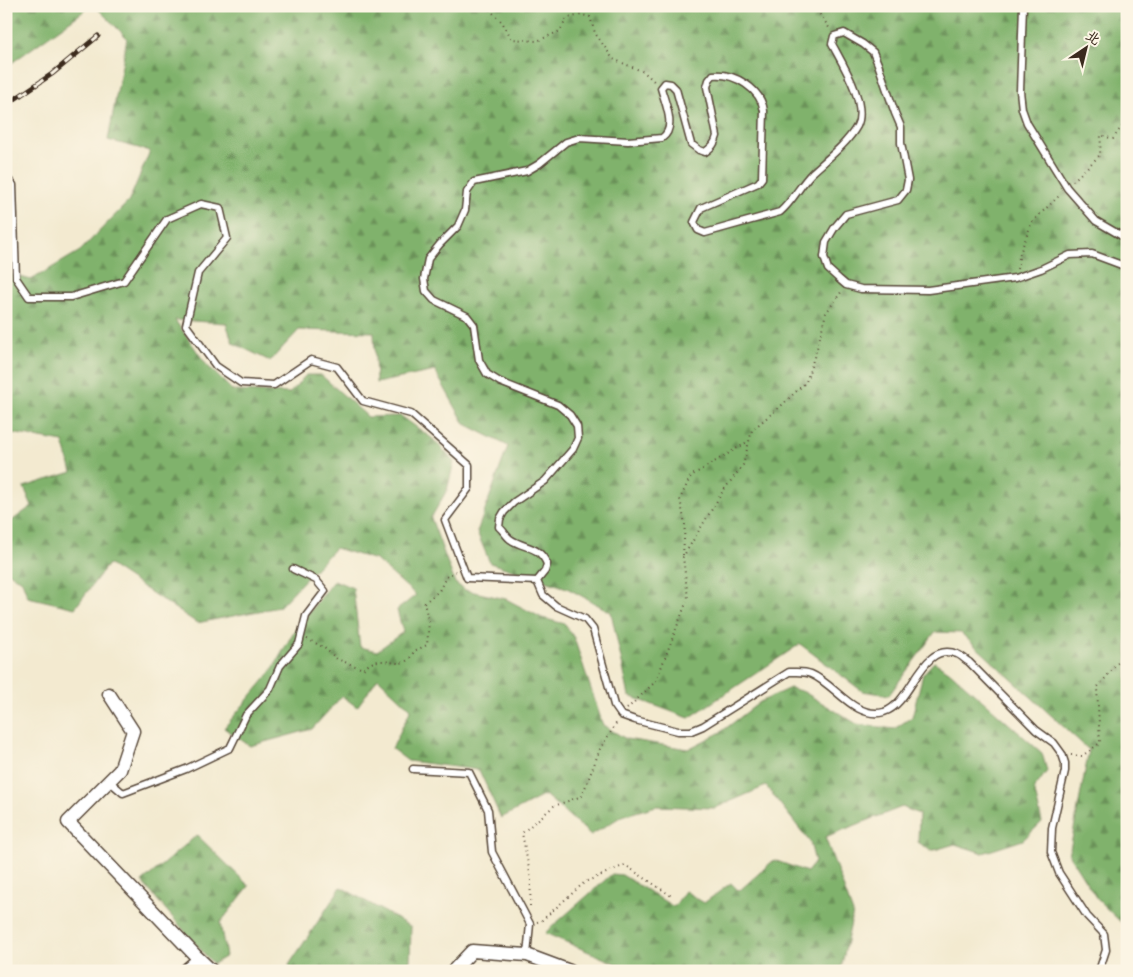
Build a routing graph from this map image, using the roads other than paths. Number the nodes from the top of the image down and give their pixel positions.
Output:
1 (1023, 6) edge
2 (6, 177) edge
3 (1127, 239) edge
4 (1127, 267) edge
5 (293, 569) dead end
6 (537, 581) junction
7 (109, 694) dead end
8 (413, 769) dead end
9 (109, 781) junction
10 (527, 954) junction
11 (199, 958) junction
12 (185, 971) edge
13 (212, 971) edge
14 (453, 971) edge
15 (570, 971) edge
16 (1099, 971) edge

1 - 3 lane
2 - 6 lane
4 - 6 lane
5 - 9 lane
6 - 16 lane
7 - 9 street
8 - 10 lane
9 - 11 street
10 - 14 street
10 - 15 street
11 - 12 street
11 - 13 street

